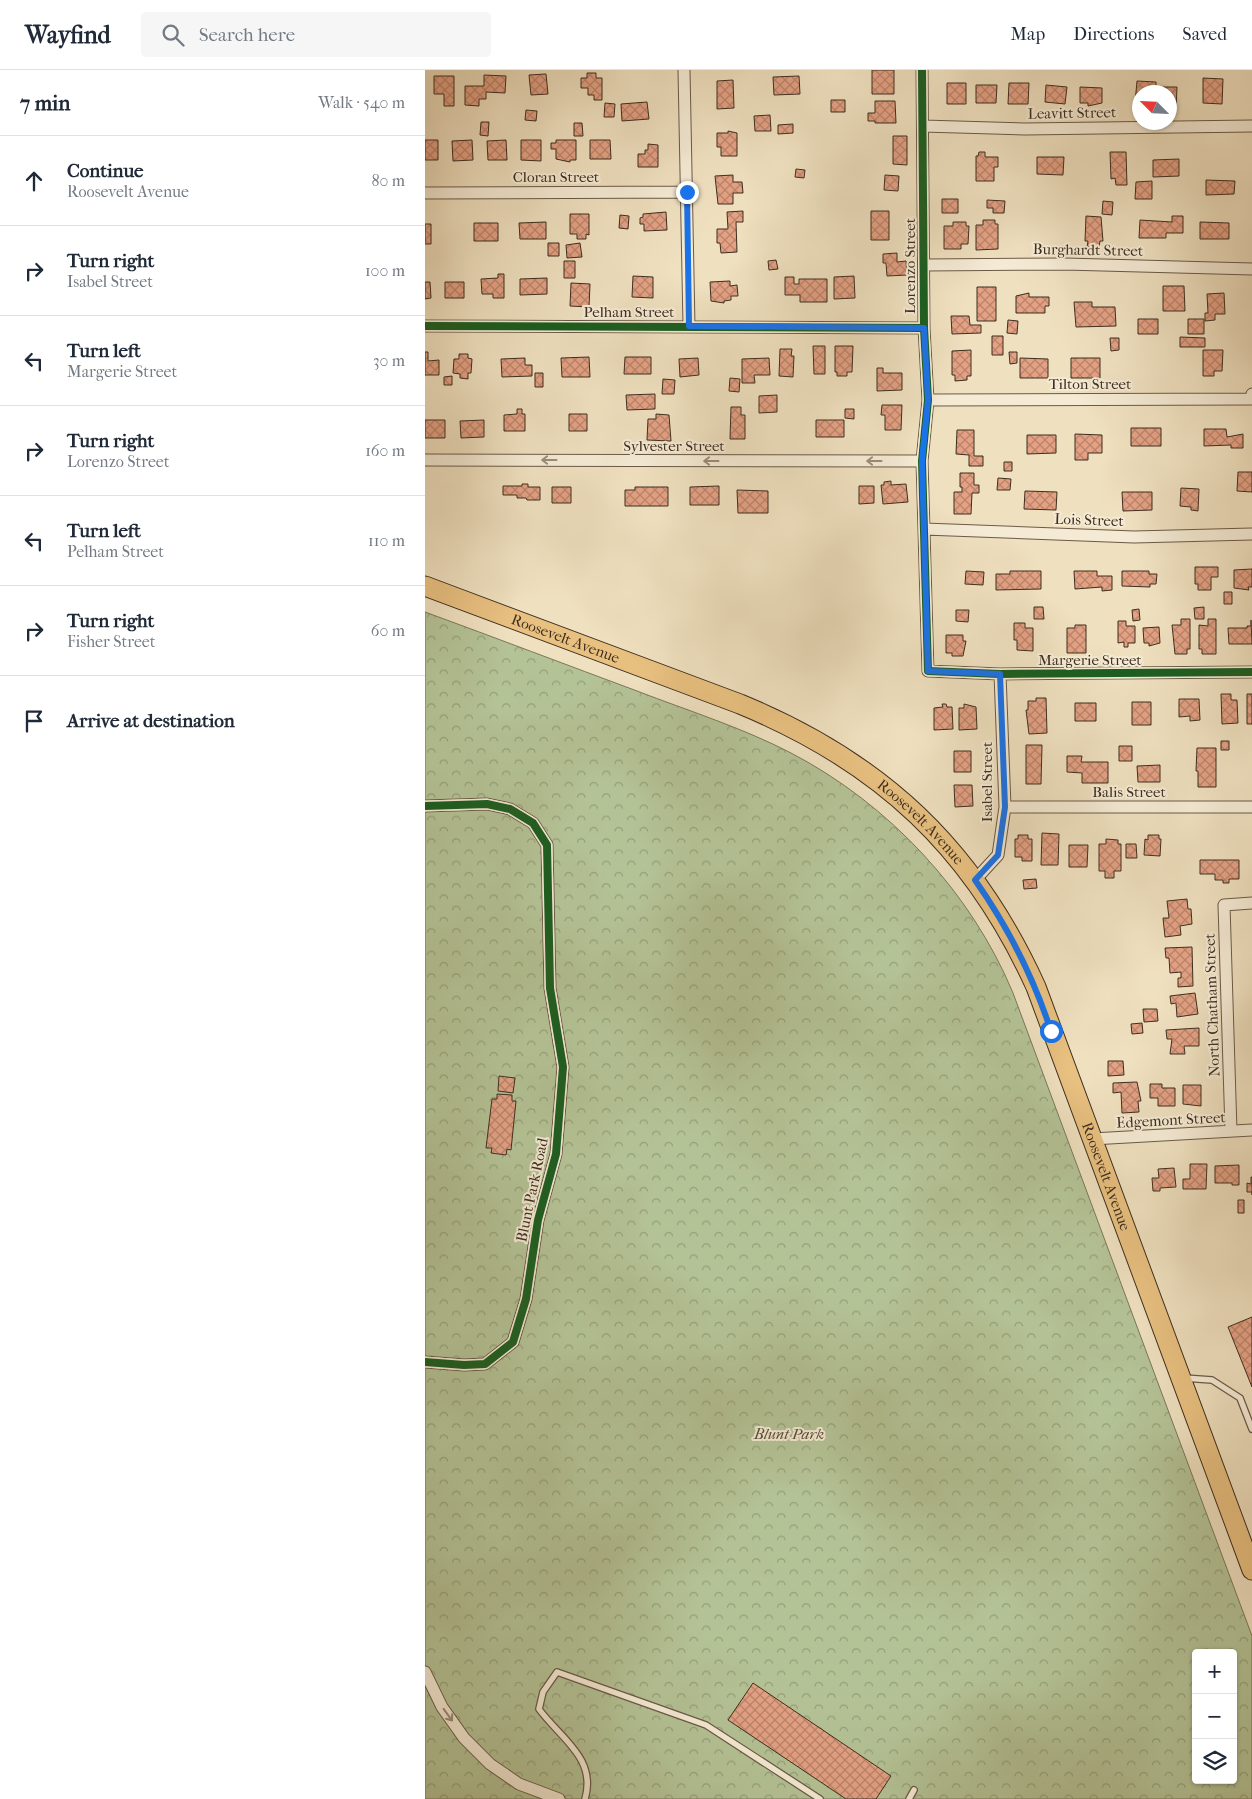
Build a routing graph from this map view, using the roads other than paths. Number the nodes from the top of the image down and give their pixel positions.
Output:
1 (684, 70) edge
2 (922, 70) edge
3 (923, 126) junction
4 (1252, 126) edge
5 (687, 192) junction
6 (425, 193) edge
7 (924, 265) junction
8 (1252, 269) edge
9 (425, 326) edge
10 (689, 326) junction
11 (924, 328) junction
12 (1252, 394) edge
13 (1252, 399) edge
14 (928, 400) junction
15 (425, 460) edge
16 (922, 461) junction
17 (924, 529) junction
18 (1252, 534) edge
19 (425, 586) edge
20 (928, 671) joint
21 (1252, 672) edge
22 (1000, 674) junction
23 (425, 806) edge
24 (1005, 807) junction
25 (1252, 807) edge
26 (975, 880) junction
27 (1252, 903) edge
28 (1252, 1130) edge
29 (1231, 1131) junction
30 (1092, 1139) junction
31 (425, 1362) edge
32 (1181, 1378) junction
33 (1252, 1429) edge
34 (1252, 1570) edge
35 (425, 1672) edge
36 (915, 1790) dead end
37 (559, 1799) edge
38 (585, 1799) edge
39 (820, 1799) edge
40 (909, 1799) edge

1 - 5 street
2 - 3 street, Lorenzo Street
3 - 4 street, Leavitt Street
3 - 7 street, Lorenzo Street
5 - 6 street, Cloran Street
5 - 10 street
7 - 8 street, Burghardt Street
7 - 11 street, Lorenzo Street
9 - 10 street, Pelham Street
10 - 11 street, Pelham Street
11 - 14 street, Lorenzo Street
12 - 13 street
13 - 14 street, Tilton Street
14 - 16 street, Lorenzo Street
16 -> 15 street, Sylvester Street
16 - 17 street, Lorenzo Street
17 - 18 street, Lois Street
17 - 20 street, Lorenzo Street
19 - 26 main road, Roosevelt Avenue
20 - 22 street, Margerie Street
21 - 22 street, Margerie Street
22 - 24 street, Isabel Street
23 - 31 street, Blunt Park Road
24 - 25 street, Balis Street
24 - 26 street, Isabel Street
26 - 30 main road, Roosevelt Avenue
27 - 29 street, North Chatham Street
28 - 29 street, Edgemont Street
29 - 30 street, Edgemont Street
30 - 32 main road, Roosevelt Avenue
32 - 33 lane
32 - 34 main road, Roosevelt Avenue
35 -> 37 street
36 - 40 lane
38 - 39 lane

